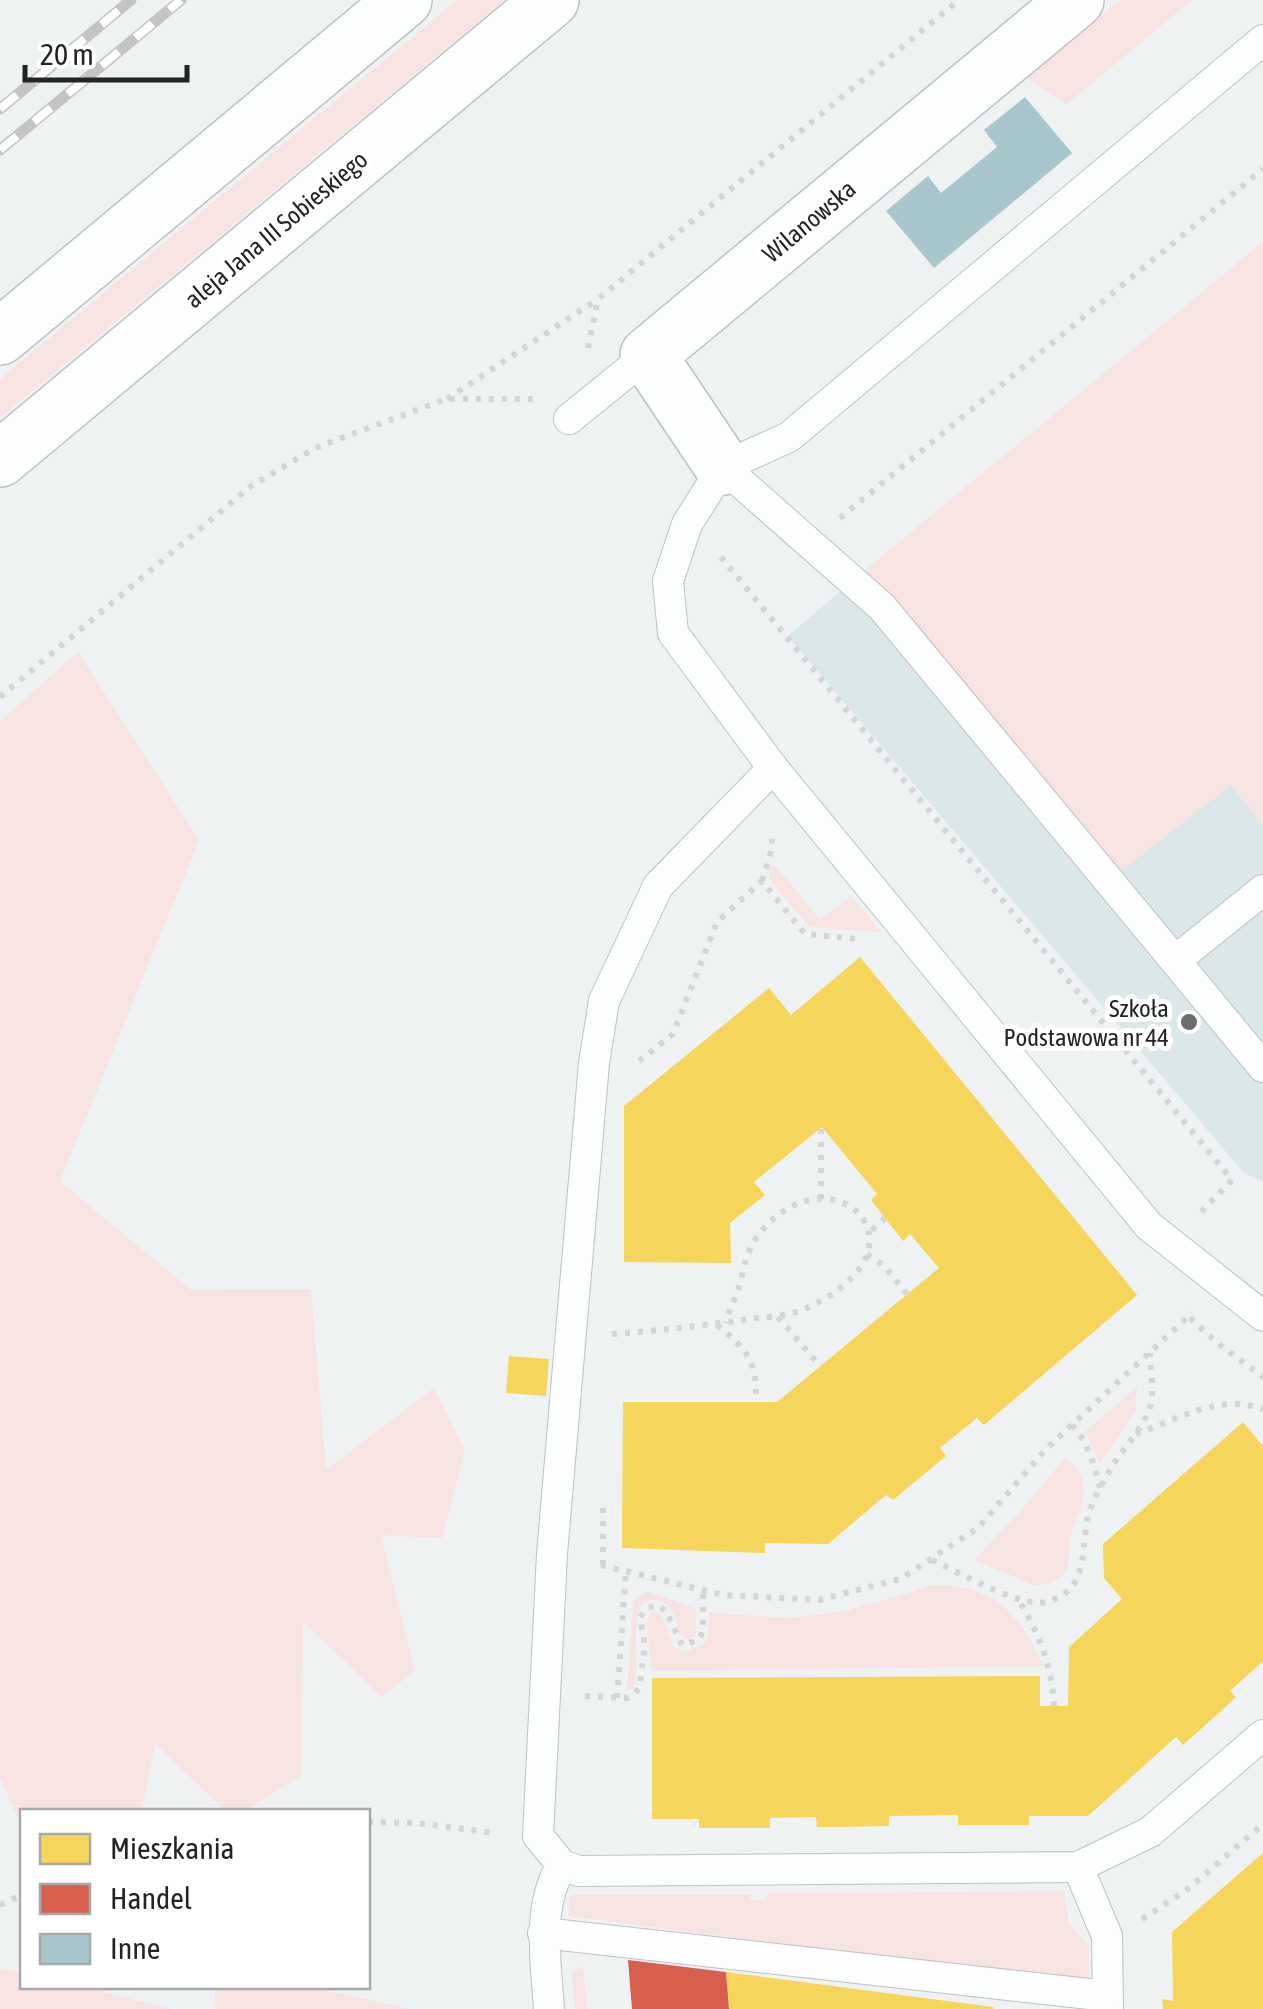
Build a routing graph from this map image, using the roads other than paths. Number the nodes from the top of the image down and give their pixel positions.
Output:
1 (404, 0) edge
2 (552, 0) edge
3 (1076, 0) edge
4 (1263, 40) edge
5 (0, 337) edge
6 (648, 355) junction
7 (570, 420) road end
8 (0, 459) edge
9 (723, 467) junction
10 (773, 768) junction
11 (1263, 890) edge
12 (1176, 960) junction
13 (1263, 1068) edge
14 (1263, 1316) edge
15 (1263, 1736) edge
16 (562, 1865) junction
17 (1078, 1867) junction
18 (544, 1932) junction
19 (1108, 2002) edge
20 (550, 2009) edge

1 - 5 main road
2 - 8 main road, aleja Jana III Sobieskiego
3 - 6 main road, Wilanowska
4 - 9 lane
6 - 7 lane
6 - 9 main road
9 - 10 lane
9 - 12 lane
10 - 14 lane
10 - 16 lane
11 - 12 lane
12 - 13 lane
15 - 17 lane
16 - 17 lane
16 - 18 lane
17 - 19 lane
18 - 19 lane
18 - 20 lane

